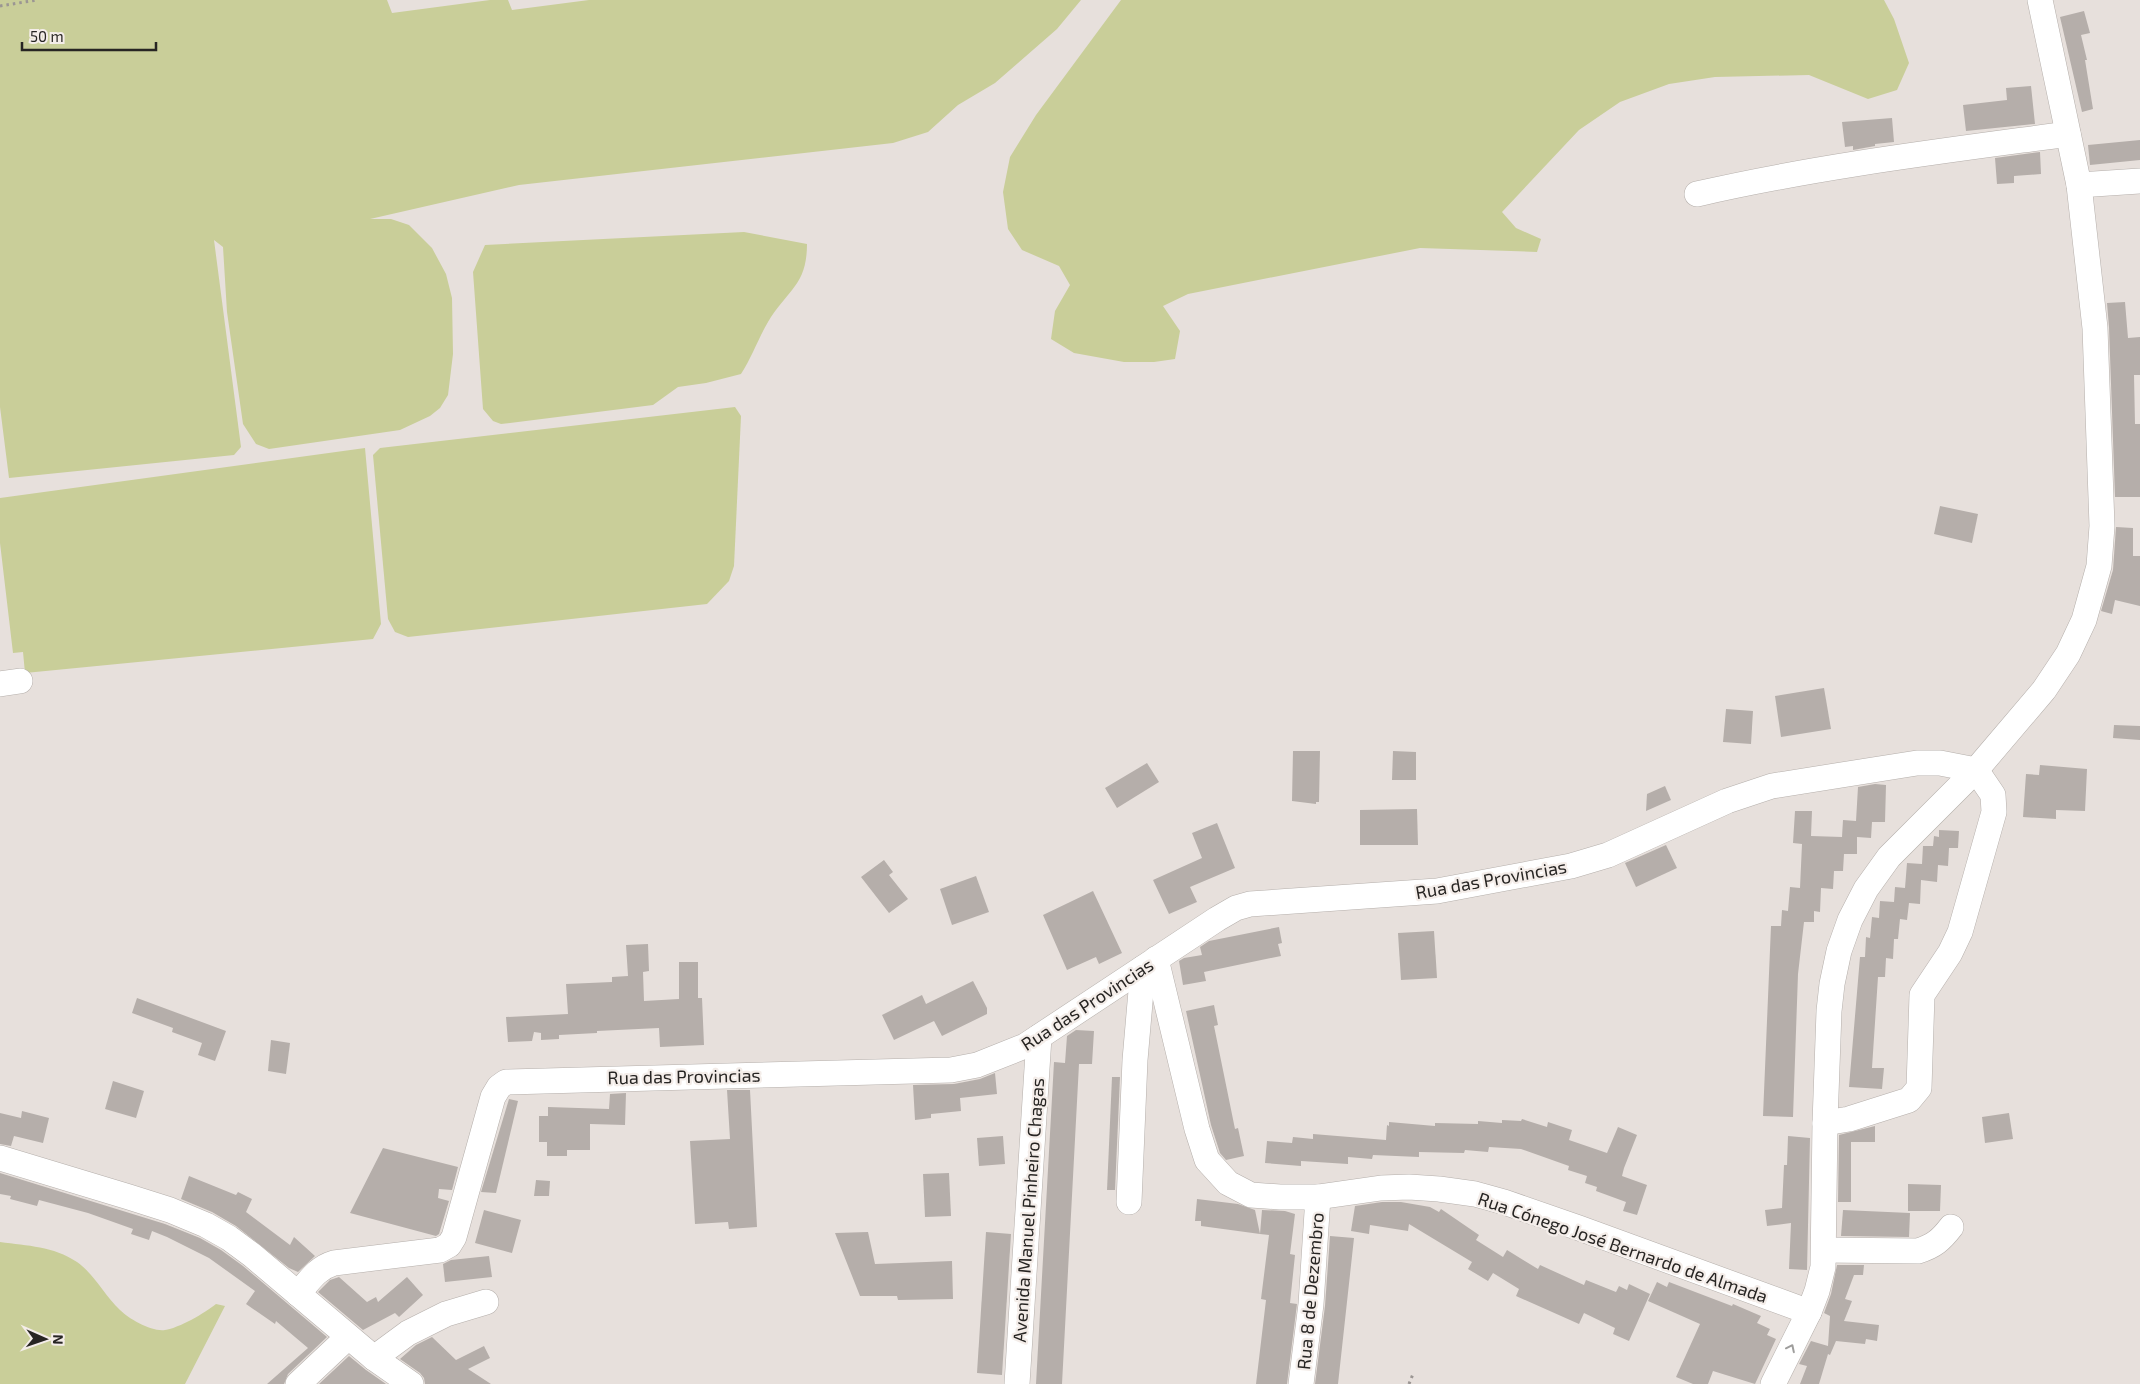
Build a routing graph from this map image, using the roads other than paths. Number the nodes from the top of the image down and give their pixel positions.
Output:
1 (2040, 0) edge
2 (2068, 134) junction
3 (2140, 181) edge
4 (2079, 185) junction
5 (1696, 194) dead end
6 (1976, 770) junction
7 (1150, 964) junction
8 (1040, 1037) junction
9 (1824, 1123) junction
10 (0, 1158) edge
11 (1318, 1197) junction
12 (1129, 1202) dead end
13 (1951, 1227) dead end
14 (1824, 1250) junction
15 (298, 1294) junction
16 (486, 1302) dead end
17 (1809, 1312) junction
18 (348, 1337) junction
19 (374, 1358) junction
20 (298, 1384) edge
21 (411, 1384) edge
22 (1018, 1384) edge
23 (1301, 1384) edge
24 (1773, 1384) edge

1 - 2 street
2 - 4 street
2 - 5 street
3 - 4 street
4 - 6 street
6 - 7 street, Rua das Provincias
6 - 9 street
6 - 9 street
7 - 8 street, Rua das Provincias
7 - 11 street, Rua Cónego José Bernardo de Almada
7 - 12 street
8 - 15 street, Rua das Provincias
8 - 22 street, Avenida Manuel Pinheiro Chagas
9 - 14 street
10 - 15 street
11 - 17 street, Rua Cónego José Bernardo de Almada
11 - 23 street, Rua 8 de Dezembro
13 - 14 street
14 - 17 street
15 - 18 street
16 - 19 street
24 -> 17 street
18 - 19 street
18 - 20 street
19 - 21 street

